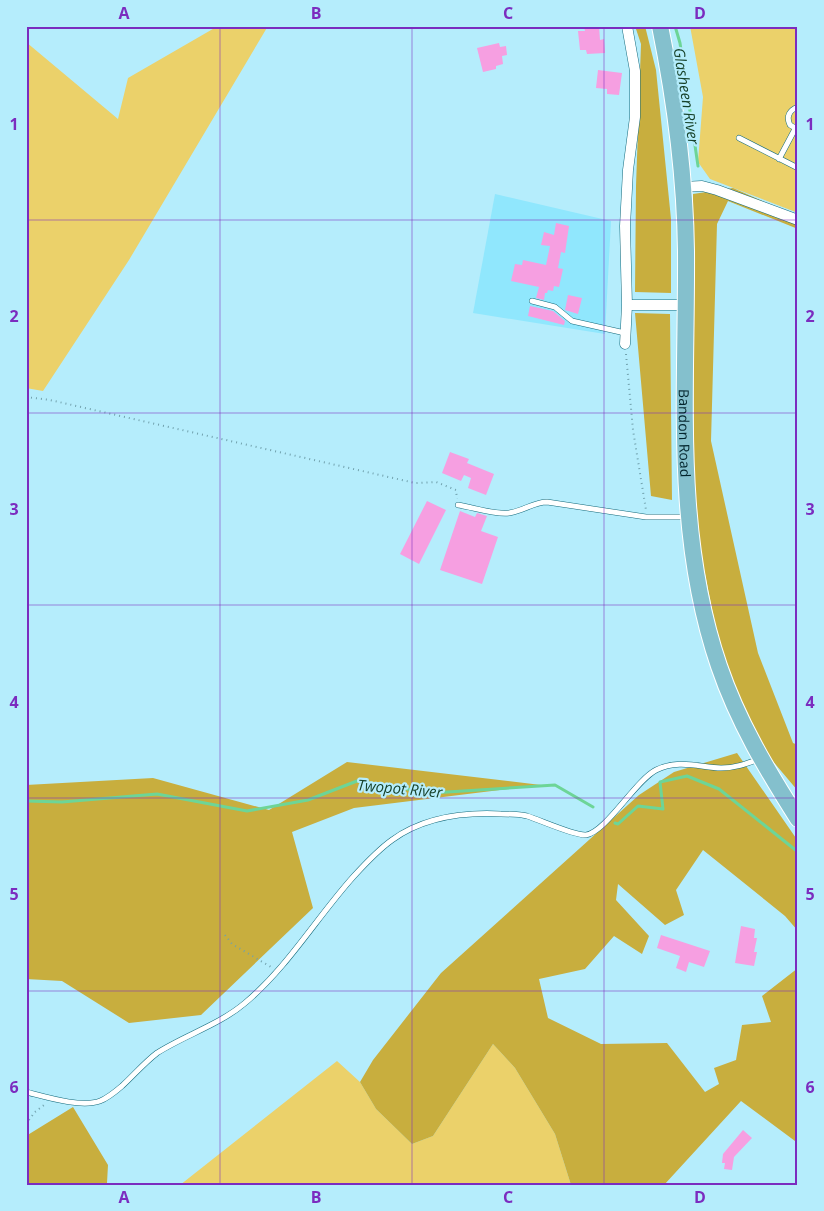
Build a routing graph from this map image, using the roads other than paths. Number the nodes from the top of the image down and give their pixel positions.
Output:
1 (627, 26) edge
2 (660, 26) edge
3 (798, 107) edge
4 (797, 129) edge
5 (739, 138) dead end
6 (779, 159) junction
7 (798, 168) edge
8 (683, 187) junction
9 (798, 220) edge
10 (532, 302) dead end
11 (627, 305) junction
12 (685, 305) junction
13 (626, 333) junction
14 (625, 344) road end
15 (458, 505) road end
16 (688, 517) junction
17 (760, 758) junction
18 (798, 819) edge
19 (26, 1092) edge

1 - 11 street
2 - 8 main road, Bandon Road
3 - 4 lane
4 - 6 lane
5 - 6 lane
6 - 7 lane
8 - 9 street
8 - 12 main road, Bandon Road
10 - 13 lane
11 - 12 street
11 - 13 street
12 - 16 main road, Bandon Road
13 - 14 street
15 - 16 lane
16 - 17 main road, Bandon Road
17 - 18 main road, Bandon Road
17 - 19 lane

